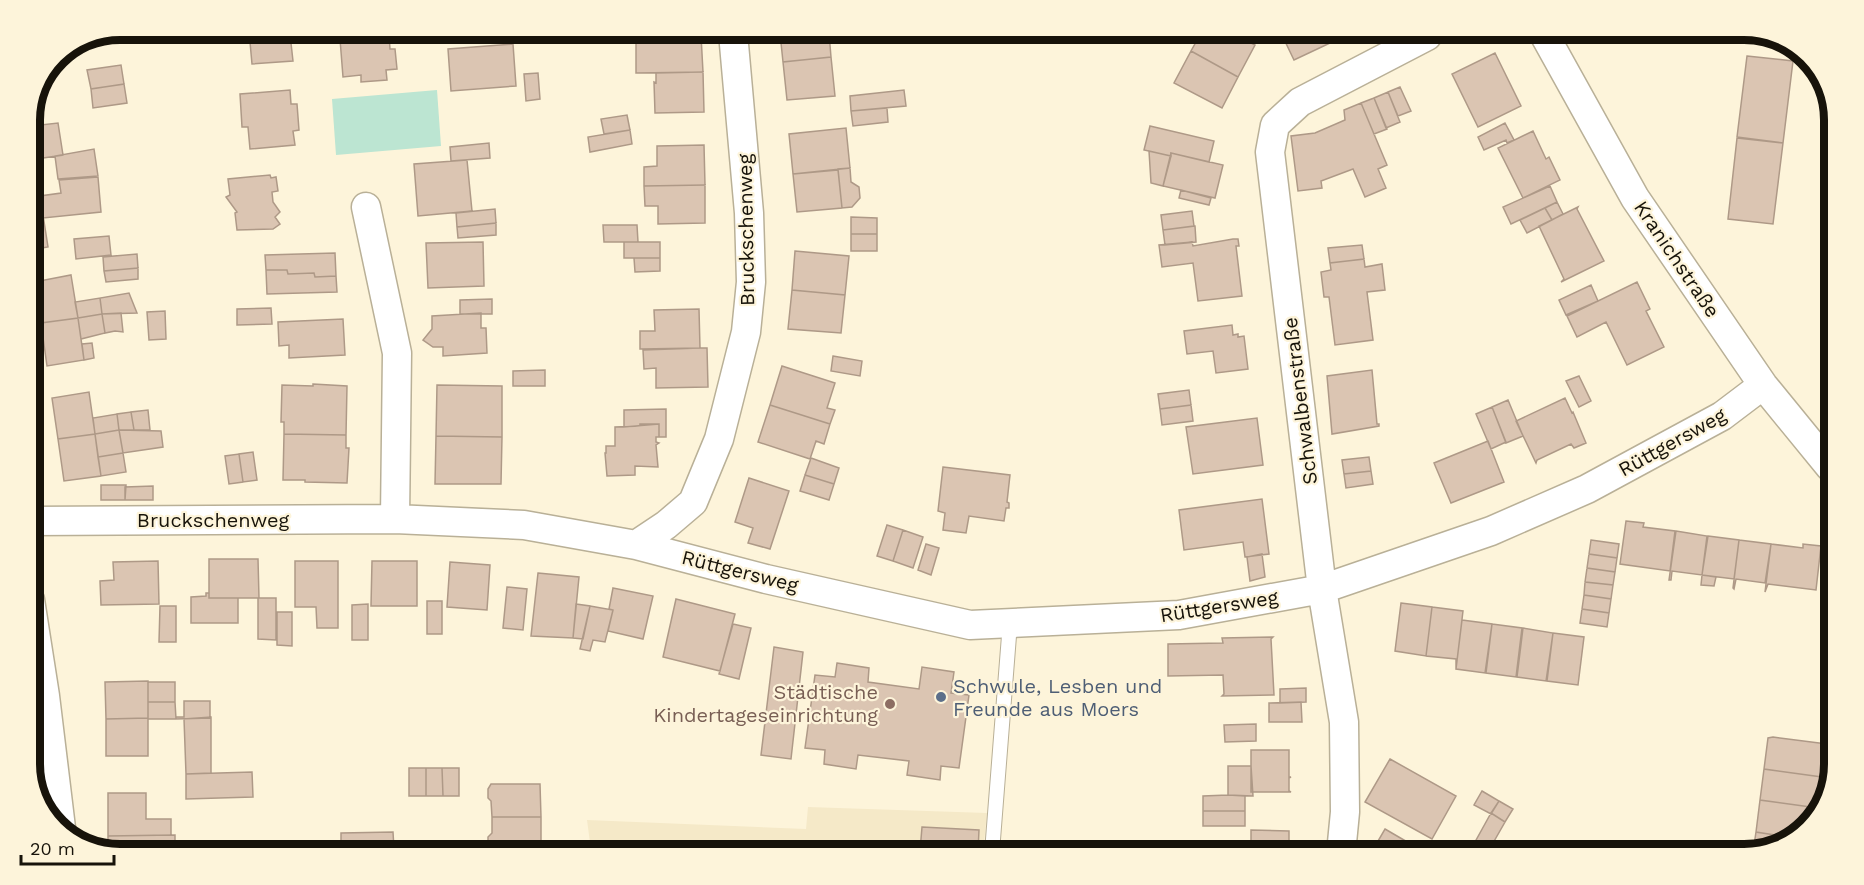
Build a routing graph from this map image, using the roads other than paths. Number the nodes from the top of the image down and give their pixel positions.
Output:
1 (734, 40) edge
2 (1419, 40) edge
3 (1547, 40) edge
4 (366, 207) dead end
5 (1763, 385) junction
6 (1824, 459) edge
7 (395, 519) junction
8 (41, 521) edge
9 (636, 545) junction
10 (1322, 589) junction
11 (1010, 623) junction
12 (41, 670) edge
13 (60, 816) edge
14 (993, 844) edge
15 (1342, 844) edge

1 - 9 street, Bruckschenweg
2 - 10 street, Schwalbenstraße
3 - 5 street, Kranichstraße
4 - 7 street
5 - 6 street, Kranichstraße
5 - 10 street, Rüttgersweg
7 - 8 street, Bruckschenweg
7 - 9 street, Bruckschenweg
9 - 11 street, Rüttgersweg
10 - 11 street, Rüttgersweg
10 - 15 street, Schwalbenstraße
11 - 14 lane
12 - 13 street

